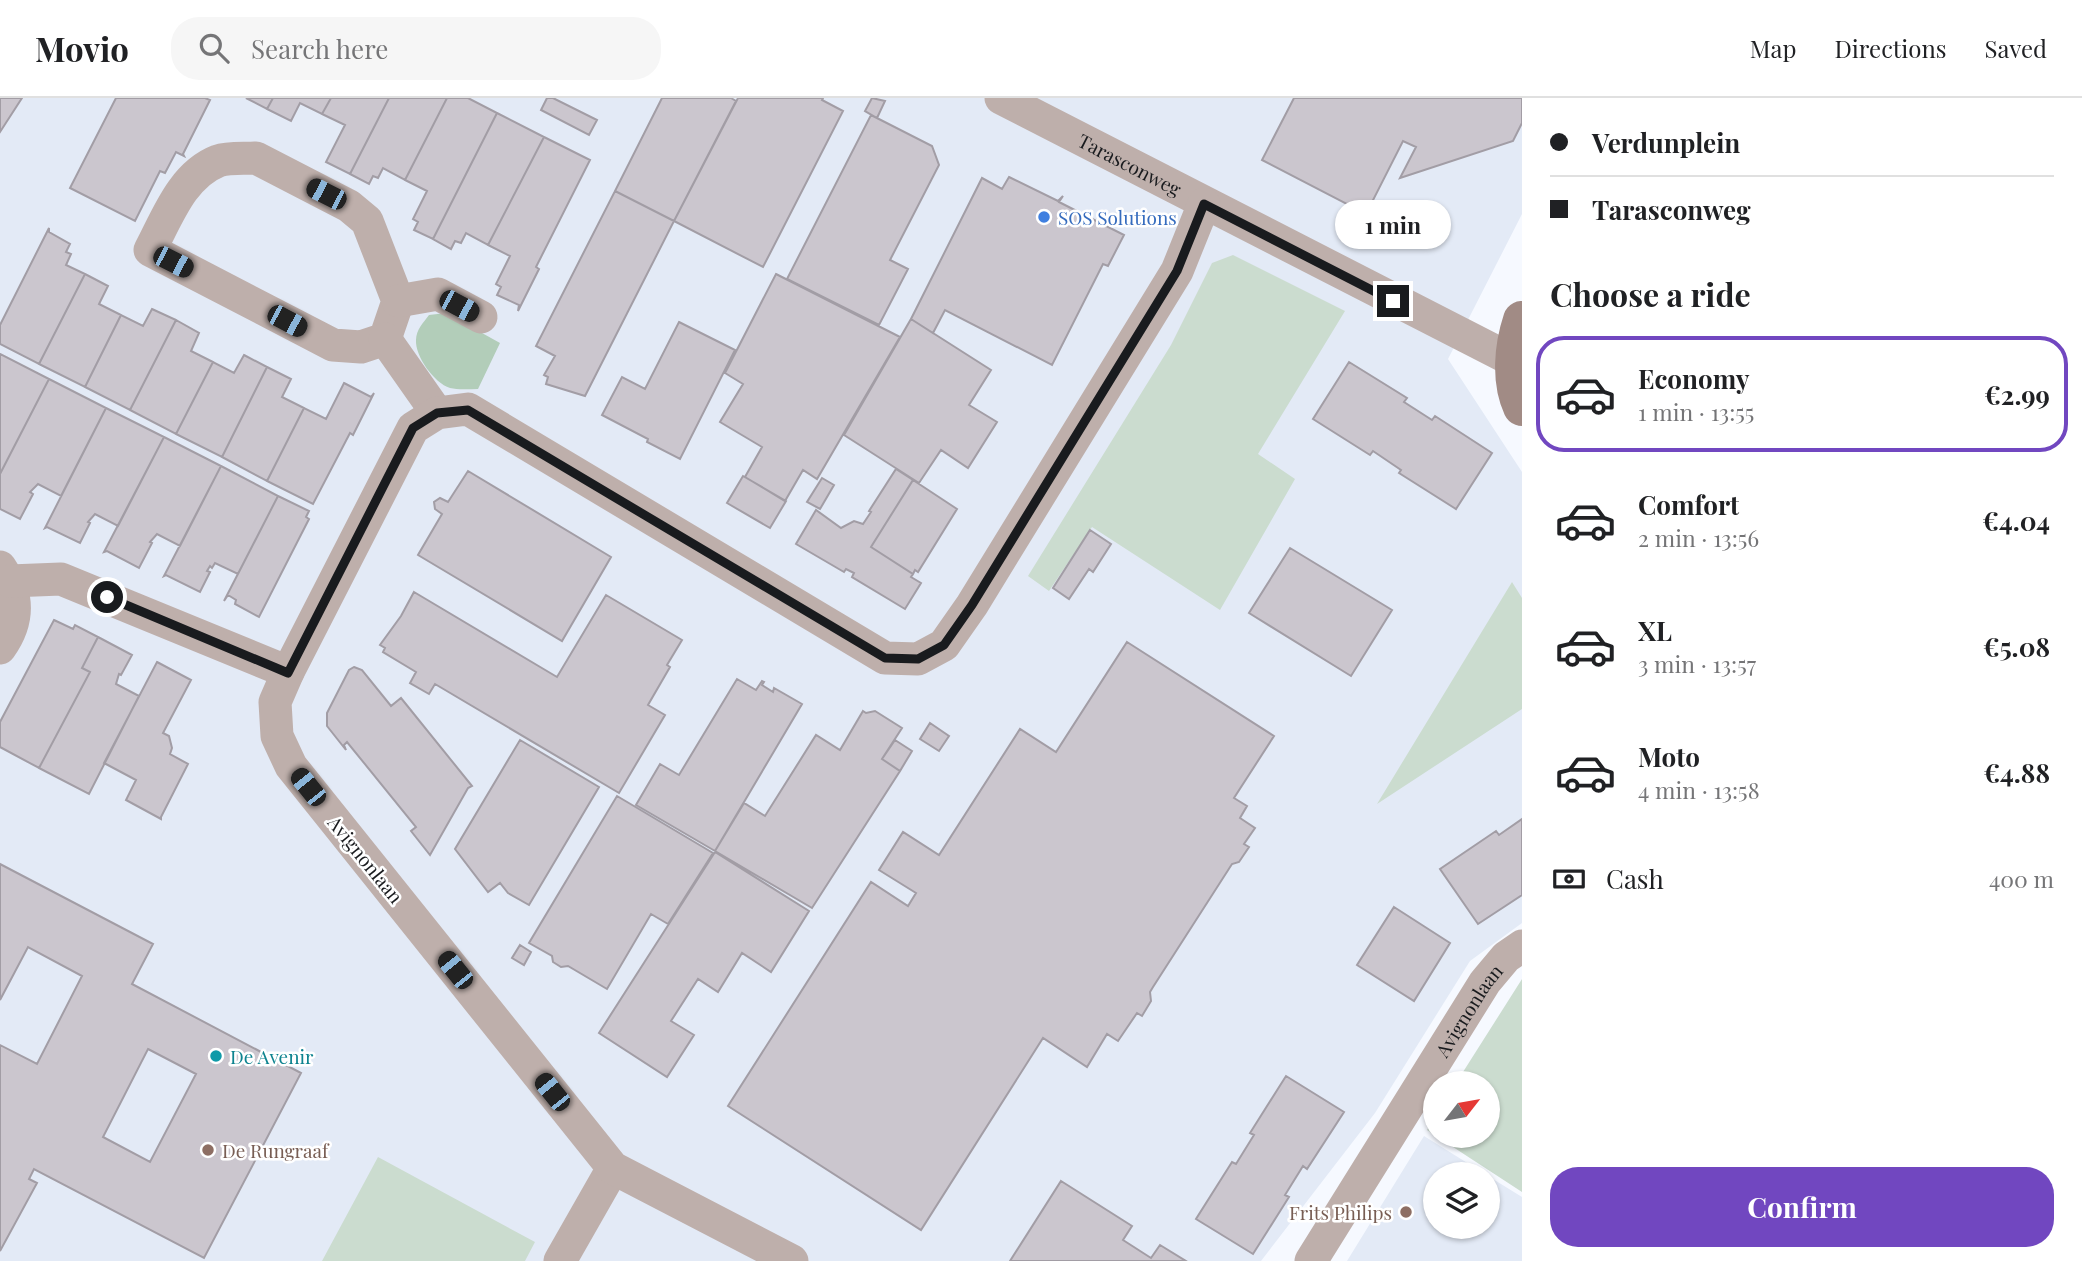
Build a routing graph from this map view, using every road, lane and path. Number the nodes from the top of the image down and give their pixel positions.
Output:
1 (1001, 98) edge
2 (1204, 204) junction
3 (398, 301) junction
4 (481, 317) dead end
5 (1522, 320) edge
6 (385, 339) junction
7 (1518, 364) edge
8 (1522, 407) edge
9 (437, 413) junction
10 (5, 574) edge
11 (0, 648) edge
12 (288, 673) junction
13 (1522, 946) edge
14 (613, 1168) junction
15 (560, 1261) edge
16 (792, 1261) edge
17 (1311, 1261) edge

1 - 2 street, Tarasconweg
2 - 7 street, Tarasconweg
2 - 9 street
3 - 4 street
3 - 6 street
3 - 6 street
5 - 7 street
6 - 9 street
7 - 8 street
9 - 12 street, Avignonlaan
10 - 11 street
10 - 12 street
12 - 14 street, Avignonlaan
13 - 17 street, Avignonlaan
14 - 15 street
14 - 16 street, Avignonlaan

